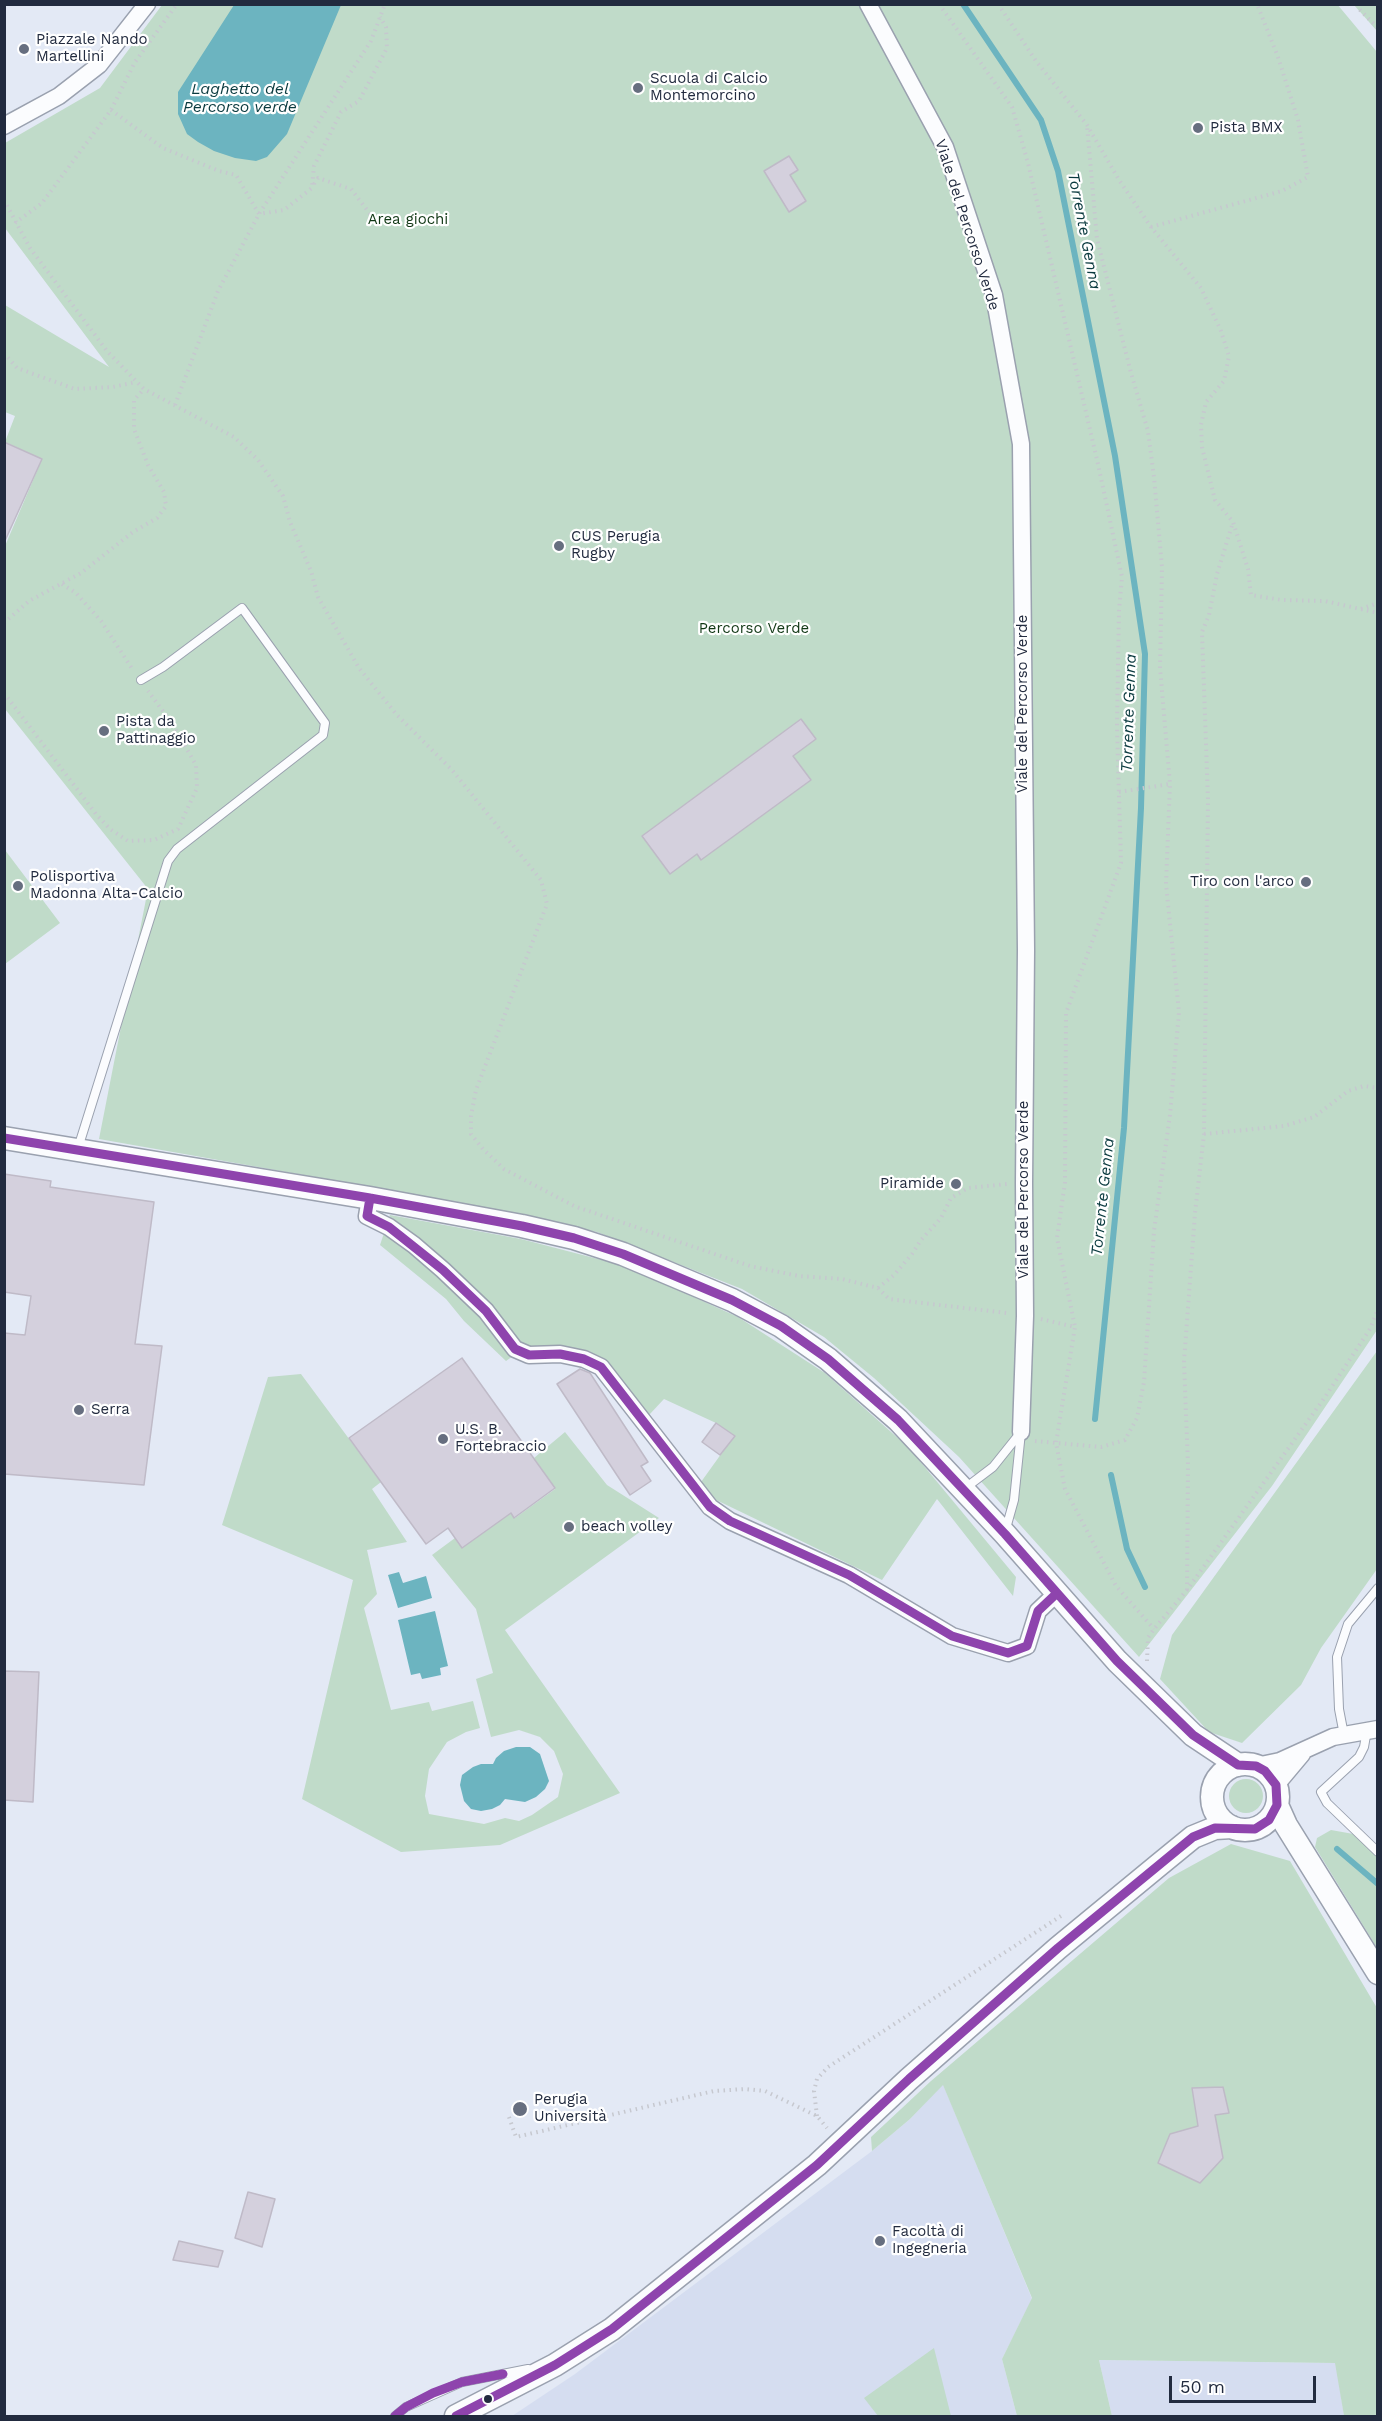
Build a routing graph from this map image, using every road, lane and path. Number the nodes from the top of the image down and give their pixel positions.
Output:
1 (147, 4) edge
2 (177, 4) edge
3 (386, 4) edge
4 (868, 4) edge
5 (939, 4) edge
6 (998, 4) edge
7 (1257, 4) edge
8 (1359, 4) edge
9 (380, 17) junction
10 (1377, 28) edge
11 (111, 110) junction
12 (1087, 124) junction
13 (4, 126) edge
14 (312, 188) junction
15 (4, 200) edge
16 (259, 214) junction
17 (374, 219) dead end
18 (15, 223) junction
19 (1151, 227) junction
20 (4, 352) edge
21 (137, 381) junction
22 (144, 389) junction
23 (175, 405) junction
24 (1233, 522) junction
25 (62, 584) junction
26 (1377, 603) edge
27 (1360, 609) junction
28 (1377, 613) edge
29 (4, 623) edge
30 (141, 680) junction
31 (4, 693) edge
32 (1170, 784) junction
33 (1119, 792) junction
34 (1377, 1088) edge
35 (1204, 1134) junction
36 (4, 1138) edge
37 (78, 1149) junction
38 (1024, 1182) junction
39 (370, 1198) junction
40 (878, 1288) junction
41 (1377, 1309) edge
42 (1025, 1316) junction
43 (1075, 1327) junction
44 (1028, 1437) junction
45 (1056, 1443) junction
46 (963, 1490) junction
47 (1005, 1534) junction
48 (1377, 1588) edge
49 (1187, 1590) junction
50 (1056, 1593) junction
51 (1154, 1629) junction
52 (1137, 1680) junction
53 (1372, 1730) edge
54 (1344, 1735) junction
55 (1193, 1736) junction
56 (1304, 1752) junction
57 (1247, 1766) junction
58 (1213, 1794) junction
59 (1277, 1795) junction
60 (1244, 1828) junction
61 (1193, 1837) junction
62 (1377, 1852) edge
63 (1304, 1856) junction
64 (1066, 1912) dead end
65 (1377, 1973) edge
66 (817, 2116) junction
67 (509, 2117) dead end
68 (841, 2145) junction
69 (555, 2365) junction
70 (395, 2416) edge
71 (456, 2416) edge

1 - 13 street
2 - 11 path
3 - 9 path
4 - 38 street, Viale del Percorso Verde
5 - 33 path
6 - 12 path
7 - 19 path
8 - 10 path
9 - 14 path
9 - 16 path
11 - 16 path
11 - 18 path
12 - 19 path
12 - 32 path
14 - 16 path
14 - 17 path
15 - 18 path
16 - 23 path
18 - 21 path
19 - 24 path
20 - 21 path
21 - 22 path
22 - 23 path
22 - 25 path
23 - 40 path
24 - 27 path
24 - 35 path
25 - 29 path
25 - 30 path
26 - 27 path
27 - 28 path
30 - 31 path
30 - 37 lane
32 - 33 path
32 - 45 path
33 - 43 path
34 - 35 path
35 - 49 path
36 - 37 street
37 - 39 street
38 - 40 path
38 - 42 street, Viale del Percorso Verde
39 - 46 street
39 - 50 street
40 - 42 path
41 - 49 path
42 - 43 path
42 - 44 street, Viale del Percorso Verde
43 - 45 path
44 - 45 path
44 - 46 lane
44 - 47 lane, Viale del Percorso Verde
45 - 51 path
46 - 47 street
47 - 50 street
48 - 54 lane
49 - 51 path
50 - 52 street
51 - 52 path
52 - 55 street
53 - 54 street
53 - 62 lane
54 - 56 street
55 - 57 street
55 - 58 street
56 - 57 street
56 - 59 street
57 - 58 street
57 - 59 street
58 - 60 street
58 - 61 street
59 - 60 street
59 - 63 street
60 - 61 street
60 - 63 street
61 - 68 street
63 - 65 street
64 - 66 path
66 - 67 path
66 - 68 path
68 - 69 street
69 - 70 lane
69 - 71 street

